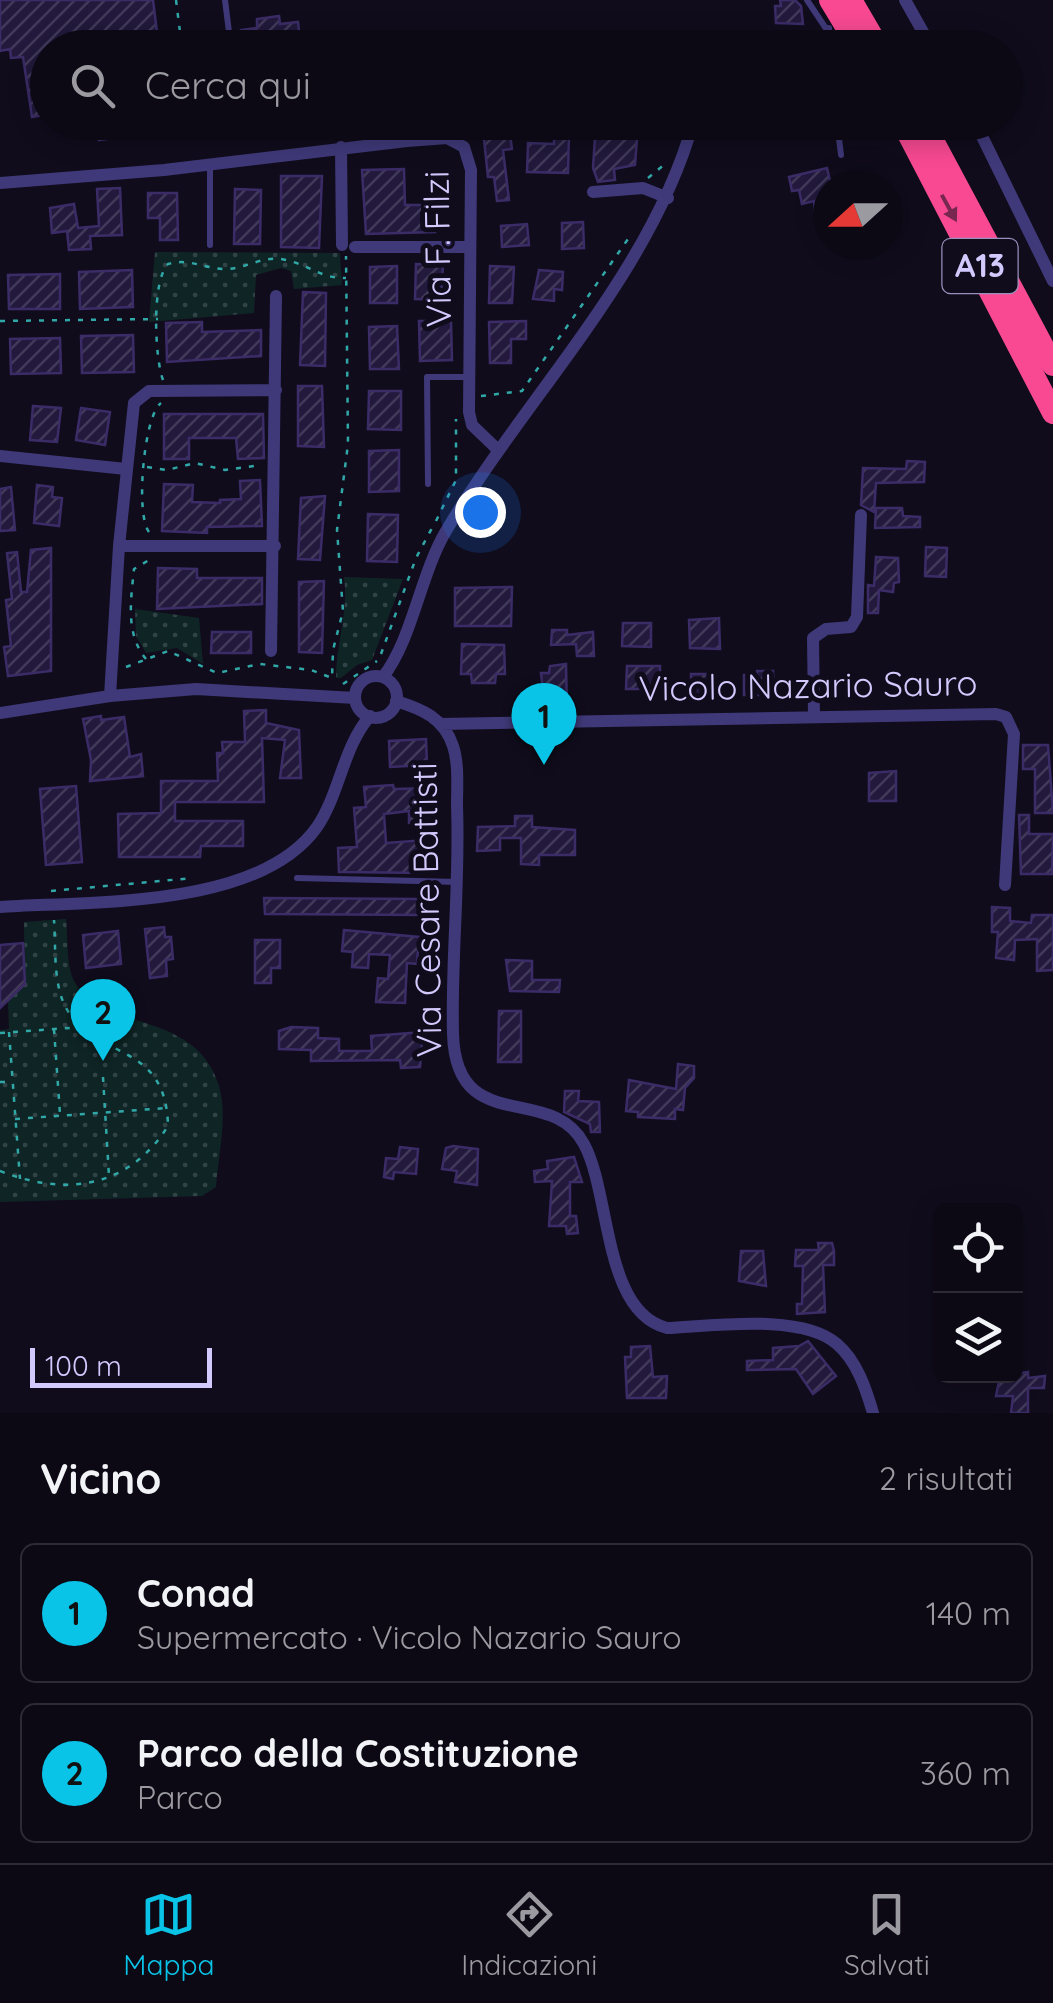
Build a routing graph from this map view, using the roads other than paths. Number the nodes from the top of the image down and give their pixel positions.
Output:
1 (225, 0) edge
2 (807, 0) edge
3 (830, 0) edge
4 (851, 0) edge
5 (905, 0) edge
6 (229, 30) edge
7 (828, 30) edge
8 (848, 30) edge
9 (868, 30) edge
10 (922, 30) edge
11 (423, 140) edge
12 (451, 140) edge
13 (688, 140) edge
14 (839, 140) edge
15 (911, 140) edge
16 (932, 140) edge
17 (983, 140) edge
18 (341, 147) junction
19 (841, 155) dead end
20 (210, 164) junction
21 (0, 182) edge
22 (593, 192) dead end
23 (668, 198) junction
24 (210, 246) dead end
25 (470, 247) junction
26 (1053, 281) edge
27 (276, 296) dead end
28 (1053, 366) edge
29 (469, 377) junction
30 (276, 390) junction
31 (1053, 413) edge
32 (497, 449) junction
33 (0, 456) edge
34 (126, 469) junction
35 (428, 484) dead end
36 (861, 515) dead end
37 (119, 546) junction
38 (275, 546) junction
39 (271, 651) dead end
40 (383, 677) junction
41 (110, 696) junction
42 (355, 698) junction
43 (396, 701) junction
44 (0, 713) edge
45 (370, 716) junction
46 (814, 716) junction
47 (440, 724) junction
48 (297, 878) dead end
49 (459, 882) junction
50 (1005, 885) dead end
51 (0, 907) edge
52 (873, 1413) edge

1 - 6 lane
2 - 7 lane
3 - 8 highway
4 - 9 highway
5 - 10 street
11 - 18 street, Via F. Filzi
12 - 25 street, Via F. Filzi
13 - 23 street
14 - 19 lane
15 -> 31 highway, A13
16 - 28 highway, A13
17 - 26 street
18 - 20 street, Via F. Filzi
18 - 25 street
20 - 21 street, Via F. Filzi
20 - 24 lane
22 - 23 street
23 - 32 street
25 - 29 street, Via F. Filzi
27 - 30 street
29 - 32 street, Via F. Filzi
29 - 35 lane
30 - 34 street
30 - 38 street
32 - 40 street
33 - 34 street
34 - 37 street
36 - 46 street
37 - 38 street
37 - 41 street
38 - 39 street
40 - 42 street
40 - 43 street
41 - 42 street
41 - 44 street
42 - 45 street
43 - 45 street, Via Cesare Battisti
43 - 47 street, Via Cesare Battisti
45 - 51 street
46 - 47 street, Vicolo Nazario Sauro
46 - 50 street, Vicolo Nazario Sauro
47 - 49 street, Via Cesare Battisti
48 - 49 lane
49 - 52 street, Via Cesare Battisti

